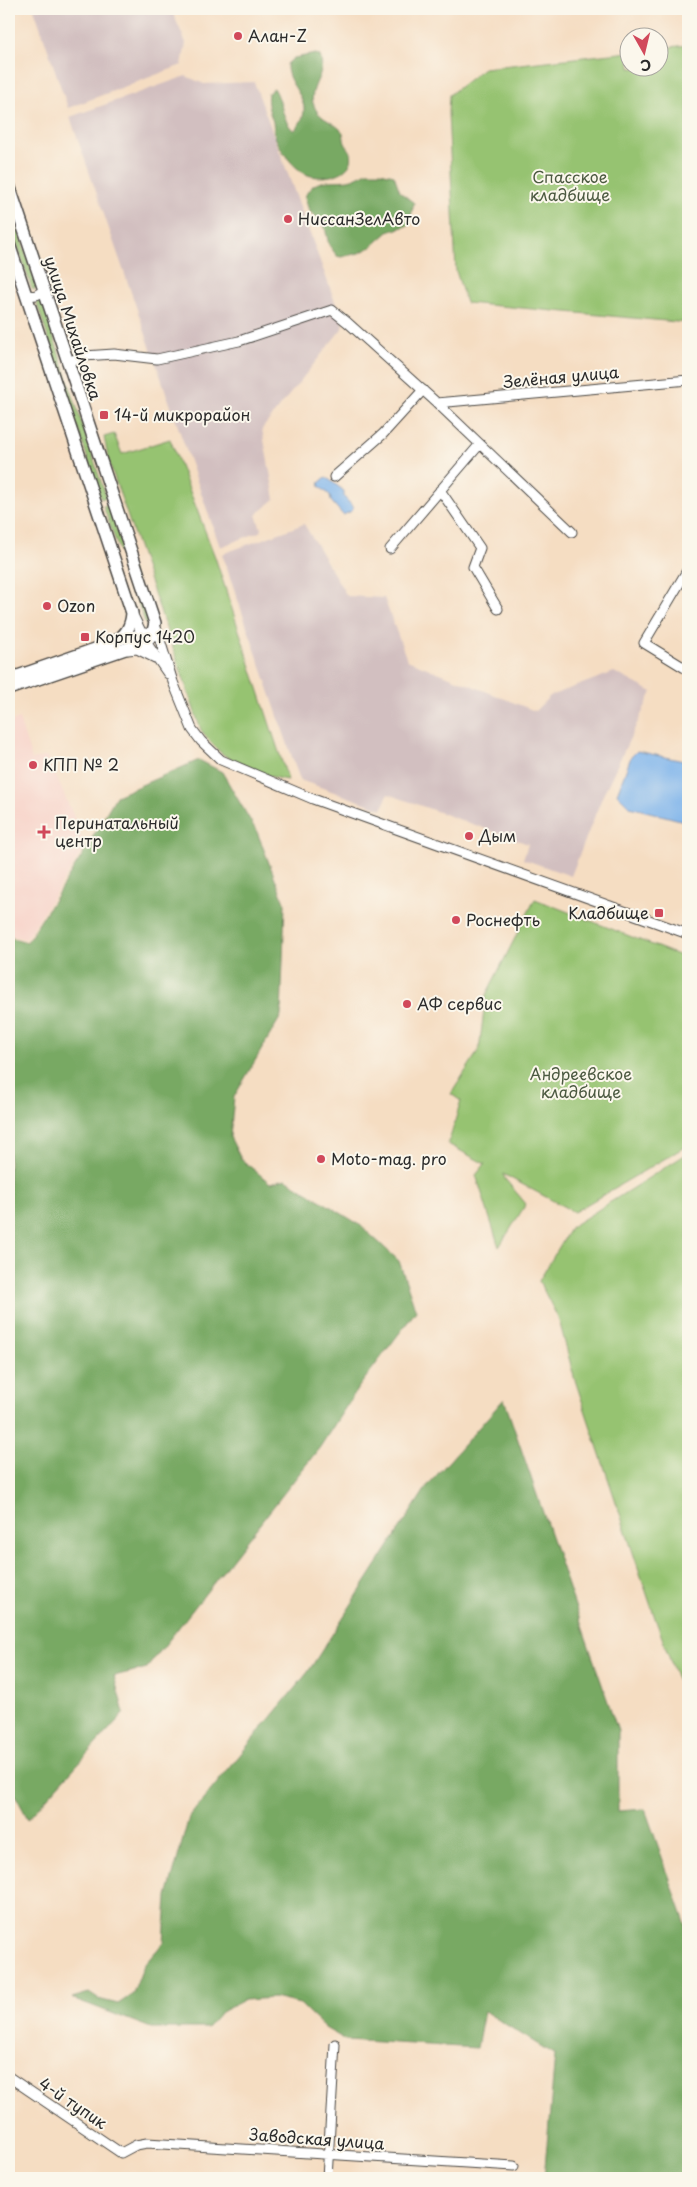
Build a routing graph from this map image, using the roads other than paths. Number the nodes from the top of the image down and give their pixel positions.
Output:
1 (9, 185) edge
2 (9, 244) edge
3 (43, 290) junction
4 (26, 295) junction
5 (67, 362) junction
6 (688, 380) edge
7 (423, 390) junction
8 (437, 403) junction
9 (480, 444) junction
10 (334, 477) dead end
11 (440, 490) junction
12 (572, 532) dead end
13 (390, 549) dead end
14 (688, 569) edge
15 (498, 608) dead end
16 (132, 614) junction
17 (151, 634) junction
18 (119, 646) junction
19 (158, 660) junction
20 (688, 670) edge
21 (9, 679) edge
22 (173, 682) junction
23 (9, 690) edge
24 (688, 934) edge
25 (335, 2044) dead end
26 (9, 2077) edge
27 (122, 2154) joint
28 (328, 2155) junction
29 (514, 2166) dead end
30 (326, 2178) edge

1 - 3 main road, улица Михайловка
2 - 4 main road, улица Михайловка
3 - 4 street
3 - 5 main road, улица Михайловка
4 - 16 main road, улица Михайловка
5 - 7 street
5 - 17 main road, улица Михайловка
6 - 8 street, Зелёная улица
7 - 8 street
7 - 10 street
8 - 9 street
9 - 11 street
9 - 12 street
11 - 13 street
11 - 15 street
14 - 20 street
16 - 17 street, улица Михайловка
16 - 18 main road
17 - 18 main road
17 - 19 street
17 - 22 street
18 - 19 street
18 - 21 main road
18 - 23 main road
19 - 22 street
22 - 24 street
25 - 28 street
26 - 27 street, 4-й тупик
27 - 28 street, Заводская улица
28 - 29 street, Заводская улица
28 - 30 street

